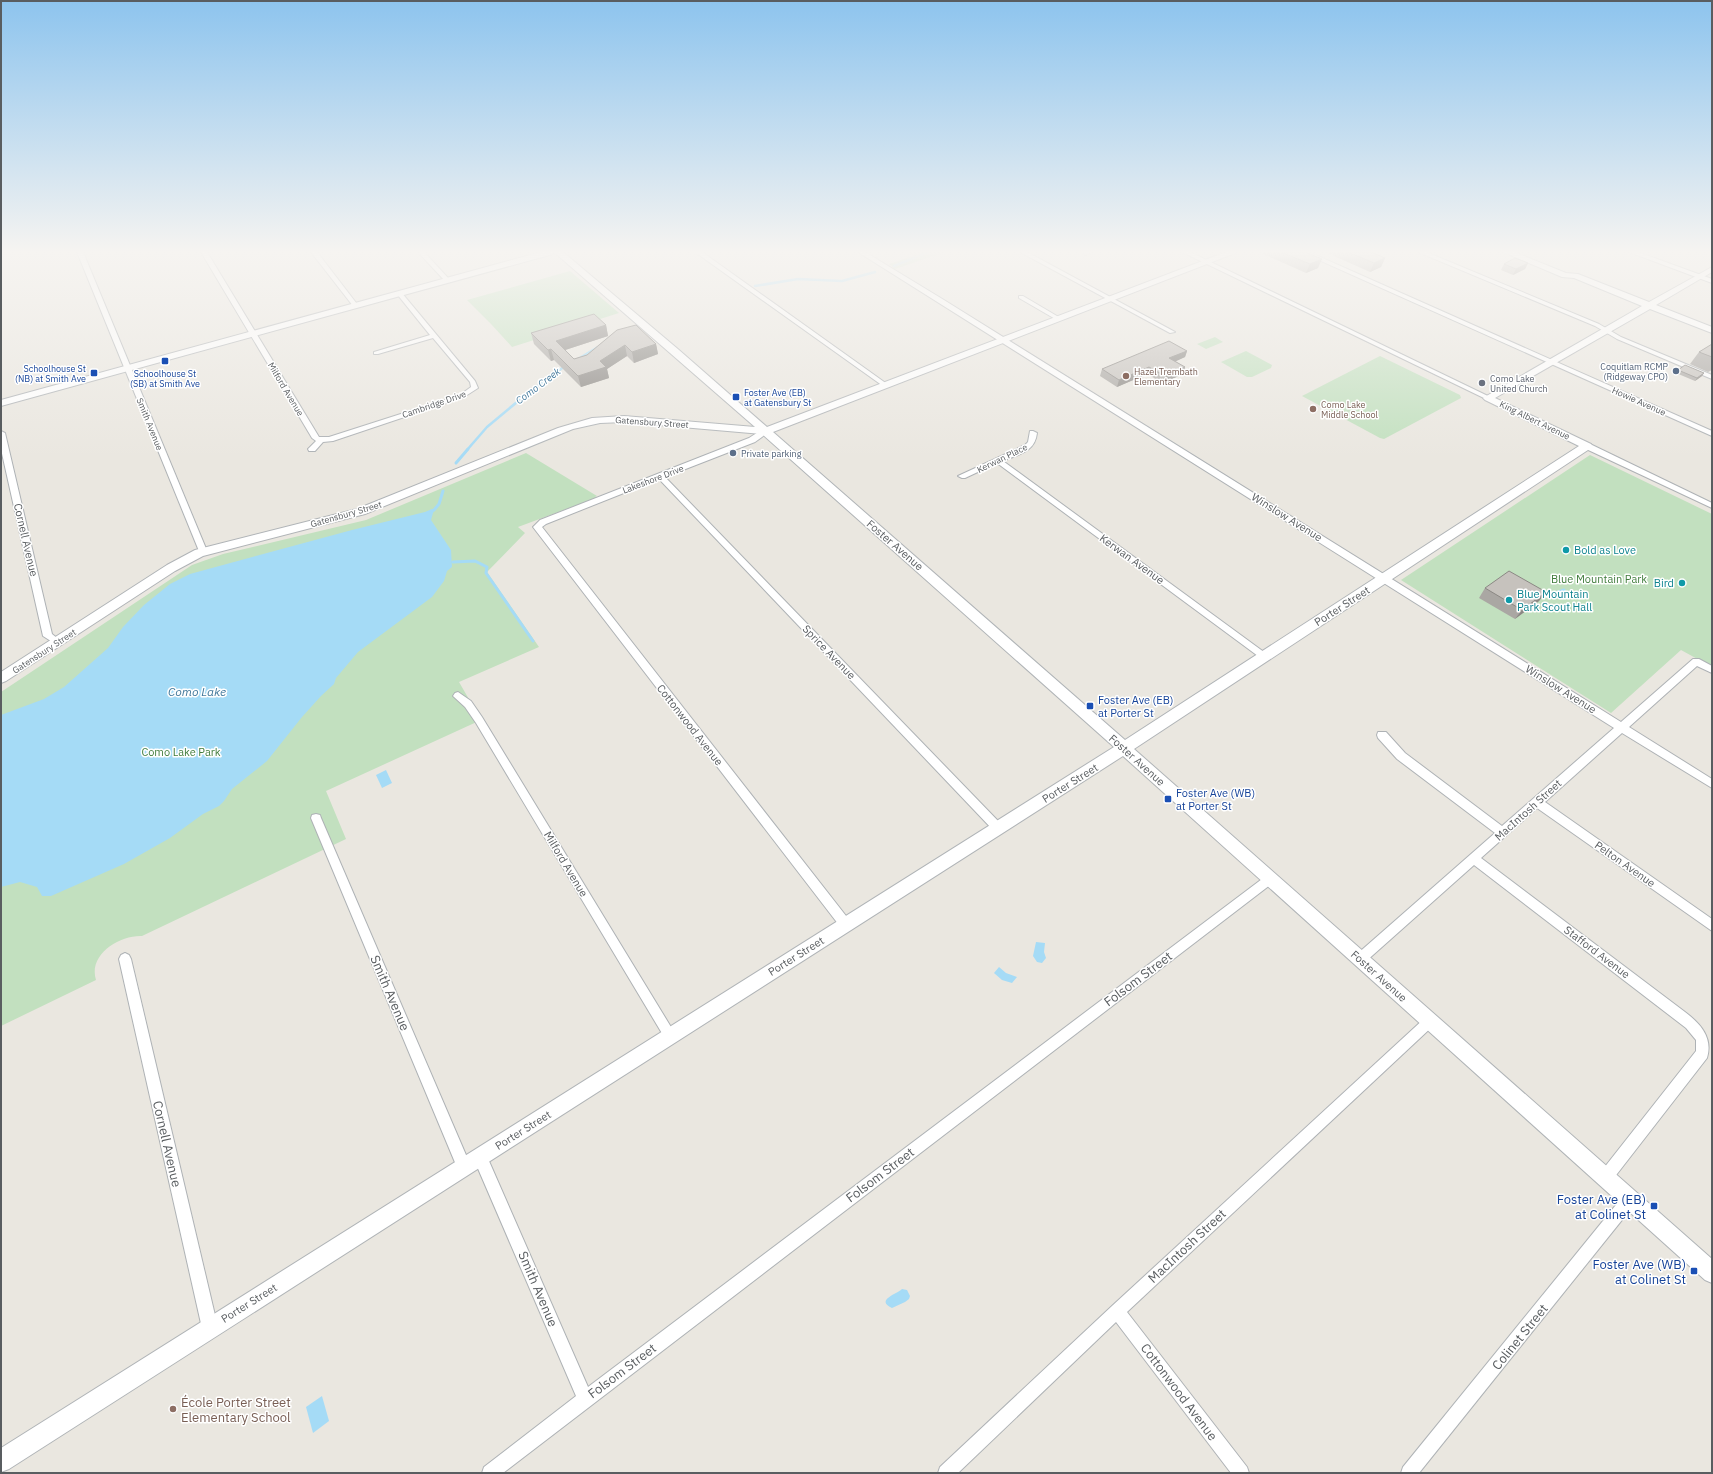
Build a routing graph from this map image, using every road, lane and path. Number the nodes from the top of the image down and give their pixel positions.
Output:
1 (108, 321) edge
2 (245, 321) edge
3 (297, 321) edge
4 (422, 321) edge
5 (639, 321) edge
6 (795, 321) edge
7 (973, 321) edge
8 (1054, 321) edge
9 (1151, 321) edge
10 (1328, 321) edge
11 (1458, 321) edge
12 (1586, 321) edge
13 (1620, 321) edge
14 (1680, 321) edge
15 (1686, 321) edge
16 (1606, 329) junction
17 (1712, 330) edge
18 (1172, 332) dead end
19 (252, 333) junction
20 (1712, 334) edge
21 (434, 336) junction
22 (1004, 340) junction
23 (376, 353) dead end
24 (1551, 362) junction
25 (127, 368) junction
26 (1712, 371) edge
27 (1712, 377) edge
28 (885, 385) junction
29 (1488, 398) junction
30 (1, 403) edge
31 (766, 431) junction
32 (1, 433) edge
33 (1033, 433) dead end
34 (1712, 434) edge
35 (321, 440) junction
36 (1587, 446) junction
37 (312, 449) dead end
38 (999, 461) junction
39 (660, 476) junction
40 (962, 476) dead end
41 (1712, 506) edge
42 (539, 524) joint
43 (203, 551) junction
44 (1384, 578) junction
45 (57, 642) junction
46 (1264, 657) junction
47 (1712, 670) edge
48 (1, 678) edge
49 (458, 696) dead end
50 (1621, 726) junction
51 (1382, 735) dead end
52 (1124, 748) junction
53 (1712, 784) edge
54 (1537, 802) junction
55 (316, 818) dead end
56 (998, 828) junction
57 (1502, 832) junction
58 (1474, 859) junction
59 (1270, 879) junction
60 (846, 925) junction
61 (1712, 926) edge
62 (125, 959) dead end
63 (1360, 959) junction
64 (1430, 1021) junction
65 (670, 1036) junction
66 (480, 1157) junction
67 (464, 1167) junction
68 (1605, 1178) junction
69 (1630, 1200) junction
70 (1712, 1273) edge
71 (1117, 1311) junction
72 (210, 1328) junction
73 (585, 1399) junction
74 (1, 1461) edge
75 (490, 1473) edge
76 (946, 1473) edge
77 (1241, 1473) edge
78 (1409, 1473) edge

1 - 25 street, Smith Avenue
2 - 19 street, Milford Avenue
3 - 19 street
4 - 21 street, Cambridge Drive
5 - 31 street, Foster Avenue
6 - 28 street
7 - 22 street, Winslow Avenue
8 - 22 street, Gatensbury Street
9 - 18 street
10 - 29 street, King Albert Avenue
11 - 24 street, Howie Avenue
12 - 16 street
13 - 16 street
14 - 20 street
15 - 17 street
16 - 24 street
16 - 26 street
16 - 27 street
19 - 25 street
19 - 35 street, Milford Avenue
21 - 23 street
21 - 35 street, Cambridge Drive
22 - 28 street, Gatensbury Street
22 - 44 street, Winslow Avenue
24 - 29 street
24 - 34 street, Howie Avenue
25 - 30 street
25 - 43 street, Smith Avenue
28 - 31 street, Gatensbury Street
29 - 36 street, King Albert Avenue
31 - 39 street, Lakeshore Drive
31 - 43 street, Gatensbury Street
31 - 52 street, Foster Avenue
32 - 45 street, Cornell Avenue
33 - 38 street, Kerwan Place
35 - 37 street
36 - 41 street, King Albert Avenue
36 - 44 street, Porter Street
38 - 40 street, Kerwan Place
38 - 46 street, Kerwan Avenue
39 - 42 street, Lakeshore Drive
39 - 56 street, Sprice Avenue
42 - 60 street, Cottonwood Avenue
43 - 45 street, Gatensbury Street
44 - 46 street, Porter Street
44 - 50 street, Winslow Avenue
45 - 48 street, Gatensbury Street
46 - 52 street, Porter Street
47 - 50 street, MacIntosh Street
49 - 65 street, Milford Avenue
50 - 53 street, Winslow Avenue
50 - 54 street, MacIntosh Street
51 - 57 street
52 - 56 street, Porter Street
52 - 59 street, Foster Avenue
54 - 57 street, MacIntosh Street
54 - 61 street, Pelton Avenue
55 - 67 street, Smith Avenue
56 - 60 street, Porter Street
57 - 58 street, MacIntosh Street
58 - 63 street, MacIntosh Street
58 - 68 street, Stafford Avenue
59 - 63 street, Foster Avenue
59 - 73 street, Folsom Street
60 - 65 street, Porter Street
62 - 72 street, Cornell Avenue
63 - 64 street, Foster Avenue
64 - 68 street, Foster Avenue
64 - 71 street, MacIntosh Street
65 - 66 street, Porter Street
66 - 67 street, Porter Street
66 - 73 street, Smith Avenue
67 - 72 street, Porter Street
68 - 69 street, Foster Avenue
69 - 70 street, Foster Avenue
69 - 78 street, Colinet Street
71 - 76 street, MacIntosh Street
71 - 77 street, Cottonwood Avenue
72 - 74 street, Porter Street
73 - 75 street, Folsom Street

